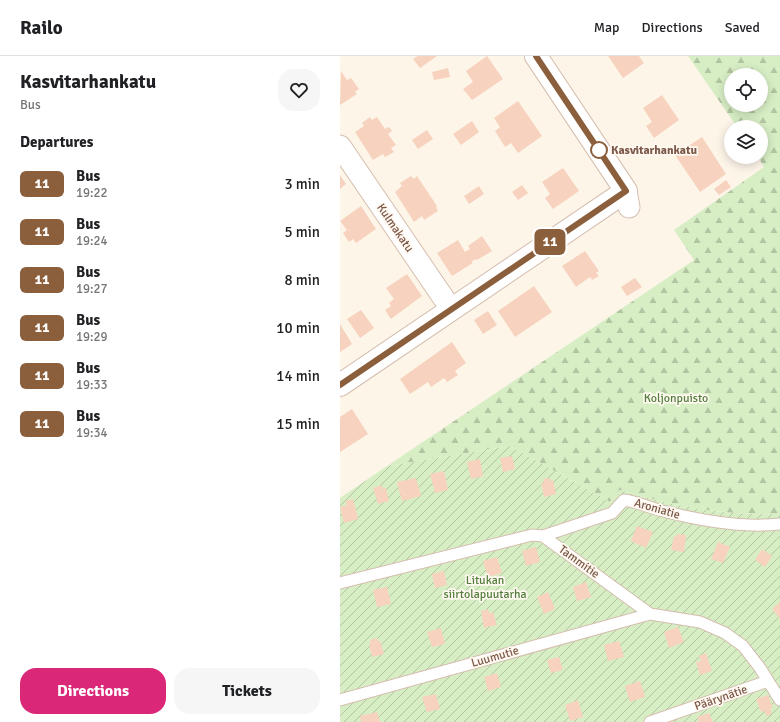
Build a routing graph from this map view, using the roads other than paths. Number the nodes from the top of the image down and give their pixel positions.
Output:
1 (536, 56) edge
2 (340, 146) edge
3 (451, 309) junction
4 (340, 385) edge
5 (780, 524) edge
6 (543, 536) junction
7 (340, 583) edge
8 (650, 614) junction
9 (768, 681) junction
10 (340, 700) edge
11 (780, 700) edge
12 (650, 722) edge

1 - 3 street
2 - 3 street, Kulmakatu
3 - 4 street
5 - 6 lane, Aroniatie
6 - 7 lane
6 - 8 lane, Tammitie
8 - 9 lane, Tammitie
8 - 10 lane, Luumutie
9 - 11 lane, Tammitie
9 - 12 lane, Päärynätie

